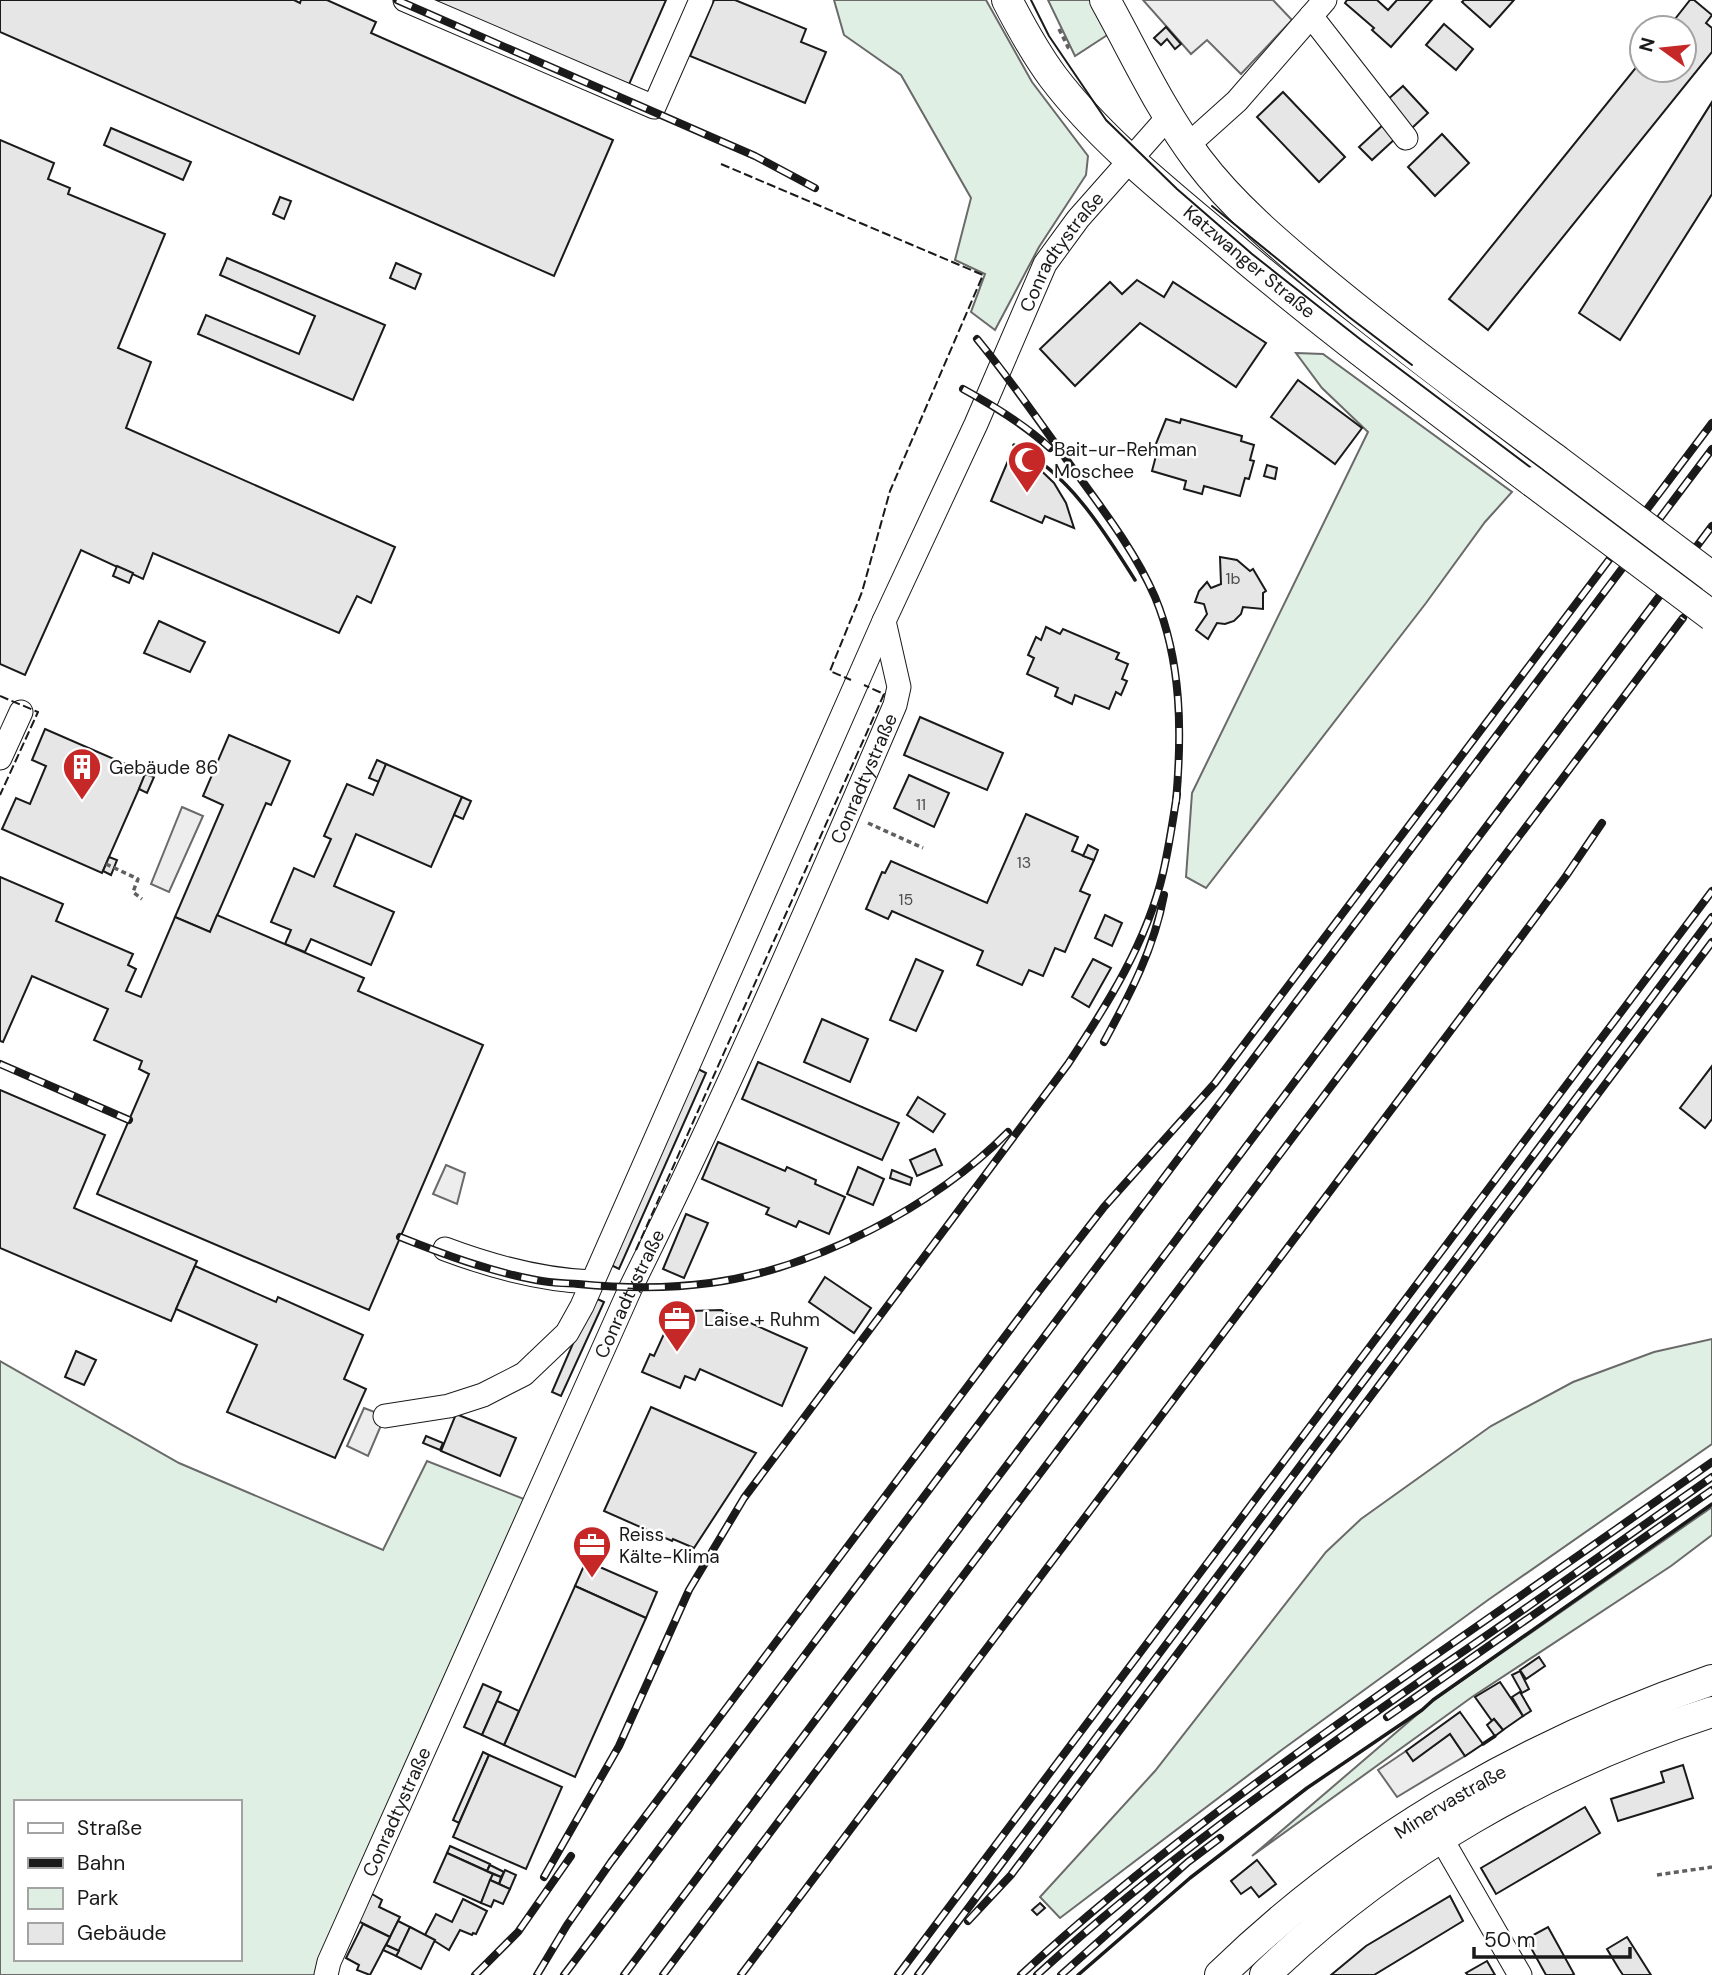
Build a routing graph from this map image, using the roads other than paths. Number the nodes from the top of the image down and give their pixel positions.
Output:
1 (405, 0) edge
2 (701, 0) edge
3 (1007, 0) edge
4 (1105, 0) edge
5 (1318, 8) edge
6 (1169, 116) junction
7 (1406, 138) dead end
8 (1188, 145) junction
9 (1130, 159) junction
10 (1712, 577) edge
11 (1712, 616) edge
12 (884, 621) junction
13 (21, 712) dead end
14 (0, 758) edge
15 (445, 1249) dead end
16 (592, 1282) junction
17 (385, 1416) dead end
18 (1712, 1680) edge
19 (1712, 1712) edge
20 (1441, 1838) junction
21 (328, 1968) edge
22 (1220, 1975) edge
23 (1265, 1975) edge
24 (1520, 1975) edge

1 - 2 street
3 - 9 main road, Katzwanger Straße
4 - 6 main road, Katzwanger Straße
5 - 7 street
5 - 8 street
6 - 8 main road, Katzwanger Straße
6 - 9 street, Conradtystraße
8 - 10 main road, Katzwanger Straße, bridge
9 - 11 main road, Katzwanger Straße, bridge
9 - 12 street, Conradtystraße
12 - 16 street, Conradtystraße
12 - 21 street, Conradtystraße
13 - 14 street
15 - 16 street
16 - 17 street, Conradtystraße
18 - 22 main road, Minervastraße
19 - 20 main road, Minervastraße
20 - 23 main road, Minervastraße
20 - 24 street

